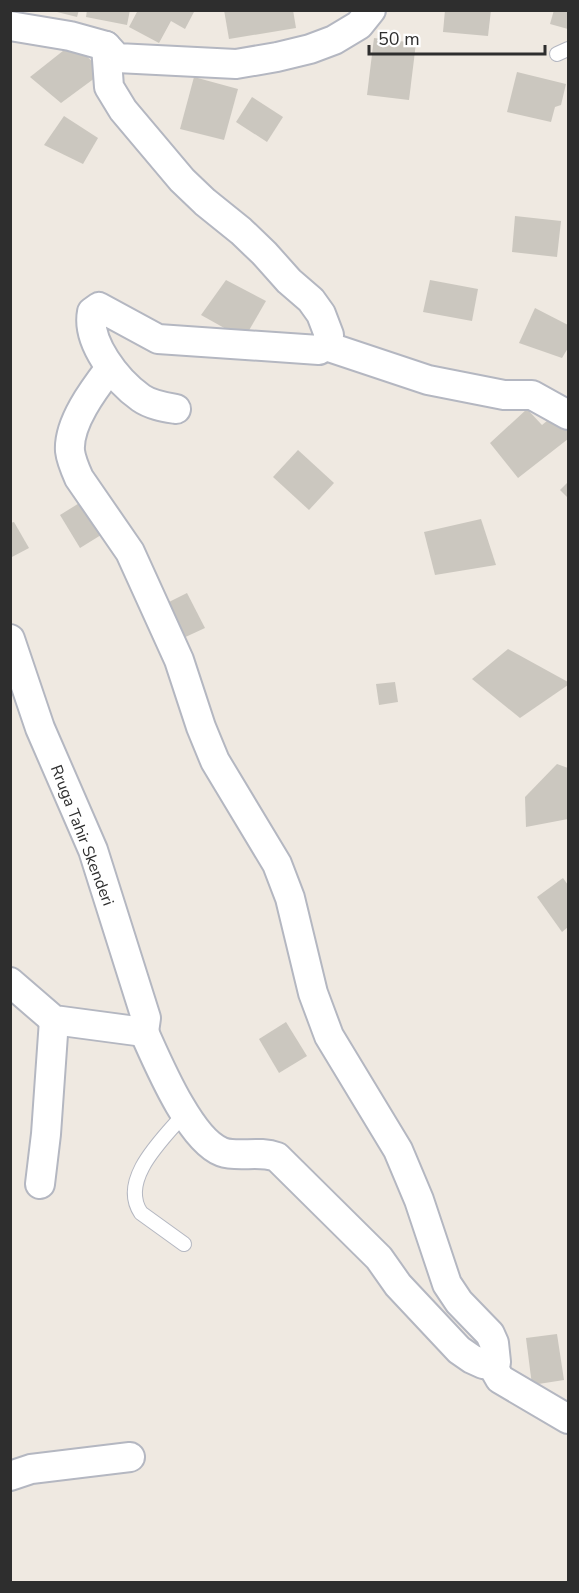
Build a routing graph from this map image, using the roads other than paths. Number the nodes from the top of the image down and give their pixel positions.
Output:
1 (371, 10) edge
2 (10, 26) edge
3 (106, 46) junction
4 (326, 346) junction
5 (110, 368) junction
6 (176, 409) dead end
7 (568, 414) edge
8 (10, 639) edge
9 (10, 982) edge
10 (54, 1020) junction
11 (144, 1032) junction
12 (185, 1113) junction
13 (40, 1184) dead end
14 (184, 1244) dead end
15 (492, 1365) junction
16 (568, 1419) edge
17 (130, 1457) dead end
18 (10, 1476) edge

1 - 3 street
2 - 3 street
3 - 4 street
4 - 5 street
4 - 7 street
5 - 6 street
5 - 15 street
8 - 11 street, Rruga Tahir Skenderi
9 - 10 street
10 - 11 street
10 - 13 street
11 - 12 street, Rruga Tahir Skenderi
12 - 14 lane
12 - 15 street, Rruga Tahir Skenderi
15 - 16 street
17 - 18 street

